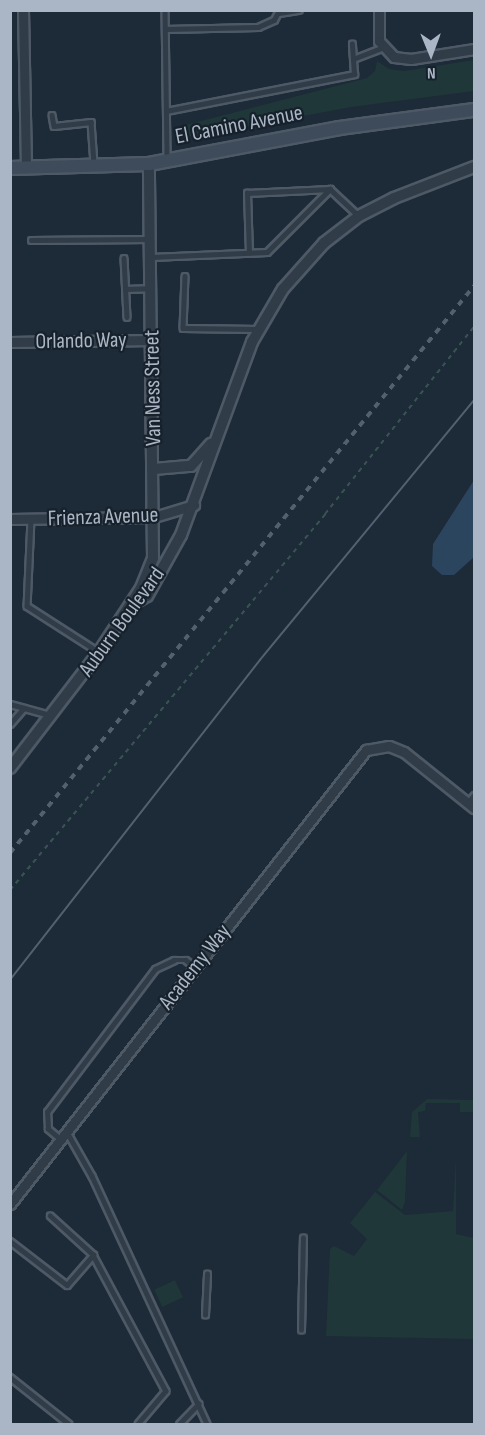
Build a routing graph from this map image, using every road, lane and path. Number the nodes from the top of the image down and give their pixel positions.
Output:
1 (23, 10) edge
2 (165, 10) edge
3 (299, 10) edge
4 (378, 10) edge
5 (279, 12) edge
6 (165, 29) junction
7 (352, 44) dead end
8 (382, 48) junction
9 (474, 49) edge
10 (353, 59) junction
11 (166, 111) junction
12 (472, 111) edge
13 (52, 115) dead end
14 (167, 160) junction
15 (149, 164) junction
16 (94, 167) junction
17 (474, 167) edge
18 (10, 168) edge
19 (26, 168) junction
20 (330, 189) junction
21 (359, 216) junction
22 (150, 239) junction
23 (31, 240) dead end
24 (249, 253) junction
25 (150, 257) junction
26 (124, 258) dead end
27 (185, 276) dead end
28 (151, 288) junction
29 (125, 289) junction
30 (127, 317) dead end
31 (474, 327) edge
32 (258, 329) junction
33 (152, 340) junction
34 (10, 342) edge
35 (220, 428) junction
36 (154, 469) junction
37 (194, 505) junction
38 (154, 517) junction
39 (10, 519) edge
40 (31, 519) junction
41 (130, 605) junction
42 (99, 652) junction
43 (10, 704) edge
44 (24, 708) junction
45 (52, 716) junction
46 (10, 724) edge
47 (10, 768) edge
48 (472, 802) edge
49 (10, 890) edge
50 (195, 967) junction
51 (67, 1132) junction
52 (61, 1140) junction
53 (10, 1204) edge
54 (50, 1216) dead end
55 (303, 1238) dead end
56 (10, 1241) edge
57 (93, 1255) junction
58 (207, 1274) dead end
59 (205, 1315) dead end
60 (301, 1330) dead end
61 (10, 1377) edge
62 (198, 1404) junction
63 (69, 1425) edge
64 (138, 1425) edge
65 (179, 1425) edge
66 (207, 1425) edge

1 - 19 street
2 - 6 lane
3 - 5 lane
4 - 8 street
5 - 6 lane
6 - 11 lane
7 - 10 lane
8 - 9 street
8 - 10 lane
10 - 11 lane
11 - 14 lane
12 - 14 main road, El Camino Avenue
13 - 16 lane
14 - 15 main road, El Camino Avenue
15 - 16 main road, El Camino Avenue
15 - 22 street, Van Ness Street
16 - 19 main road, El Camino Avenue
17 - 21 street, Auburn Boulevard
18 - 19 main road, El Camino Avenue
20 - 21 lane
20 - 24 lane
20 - 24 lane
21 - 32 street, Auburn Boulevard
22 - 23 lane
22 - 25 street, Van Ness Street
24 - 25 lane
25 - 28 street, Van Ness Street
26 - 29 lane
27 - 32 lane
28 - 29 lane
28 - 33 street, Van Ness Street
29 - 30 lane
31 - 49 path
32 - 35 street, Auburn Boulevard
33 - 34 street, Orlando Way
33 - 36 street, Van Ness Street
35 - 36 street, Auburn Boulevard
35 - 37 street, Auburn Boulevard
36 - 38 street, Van Ness Street
37 - 38 street, Frienza Avenue
37 - 41 street, Auburn Boulevard
38 - 40 street, Frienza Avenue
38 - 41 street, Van Ness Street
39 - 40 street, Frienza Avenue
40 - 42 lane
41 - 42 street, Auburn Boulevard
42 - 45 street, Auburn Boulevard
43 - 44 lane
44 - 45 lane
44 - 46 lane
45 - 47 street, Auburn Boulevard
48 - 50 street, Academy Way
50 - 51 street, Academy Way
50 - 52 lane
51 - 52 street, Academy Way
51 - 62 lane
52 - 53 street, Academy Way
54 - 57 lane
55 - 60 lane
56 - 57 lane
57 - 64 lane
58 - 59 lane
61 - 63 lane
62 - 65 lane
62 - 66 lane

